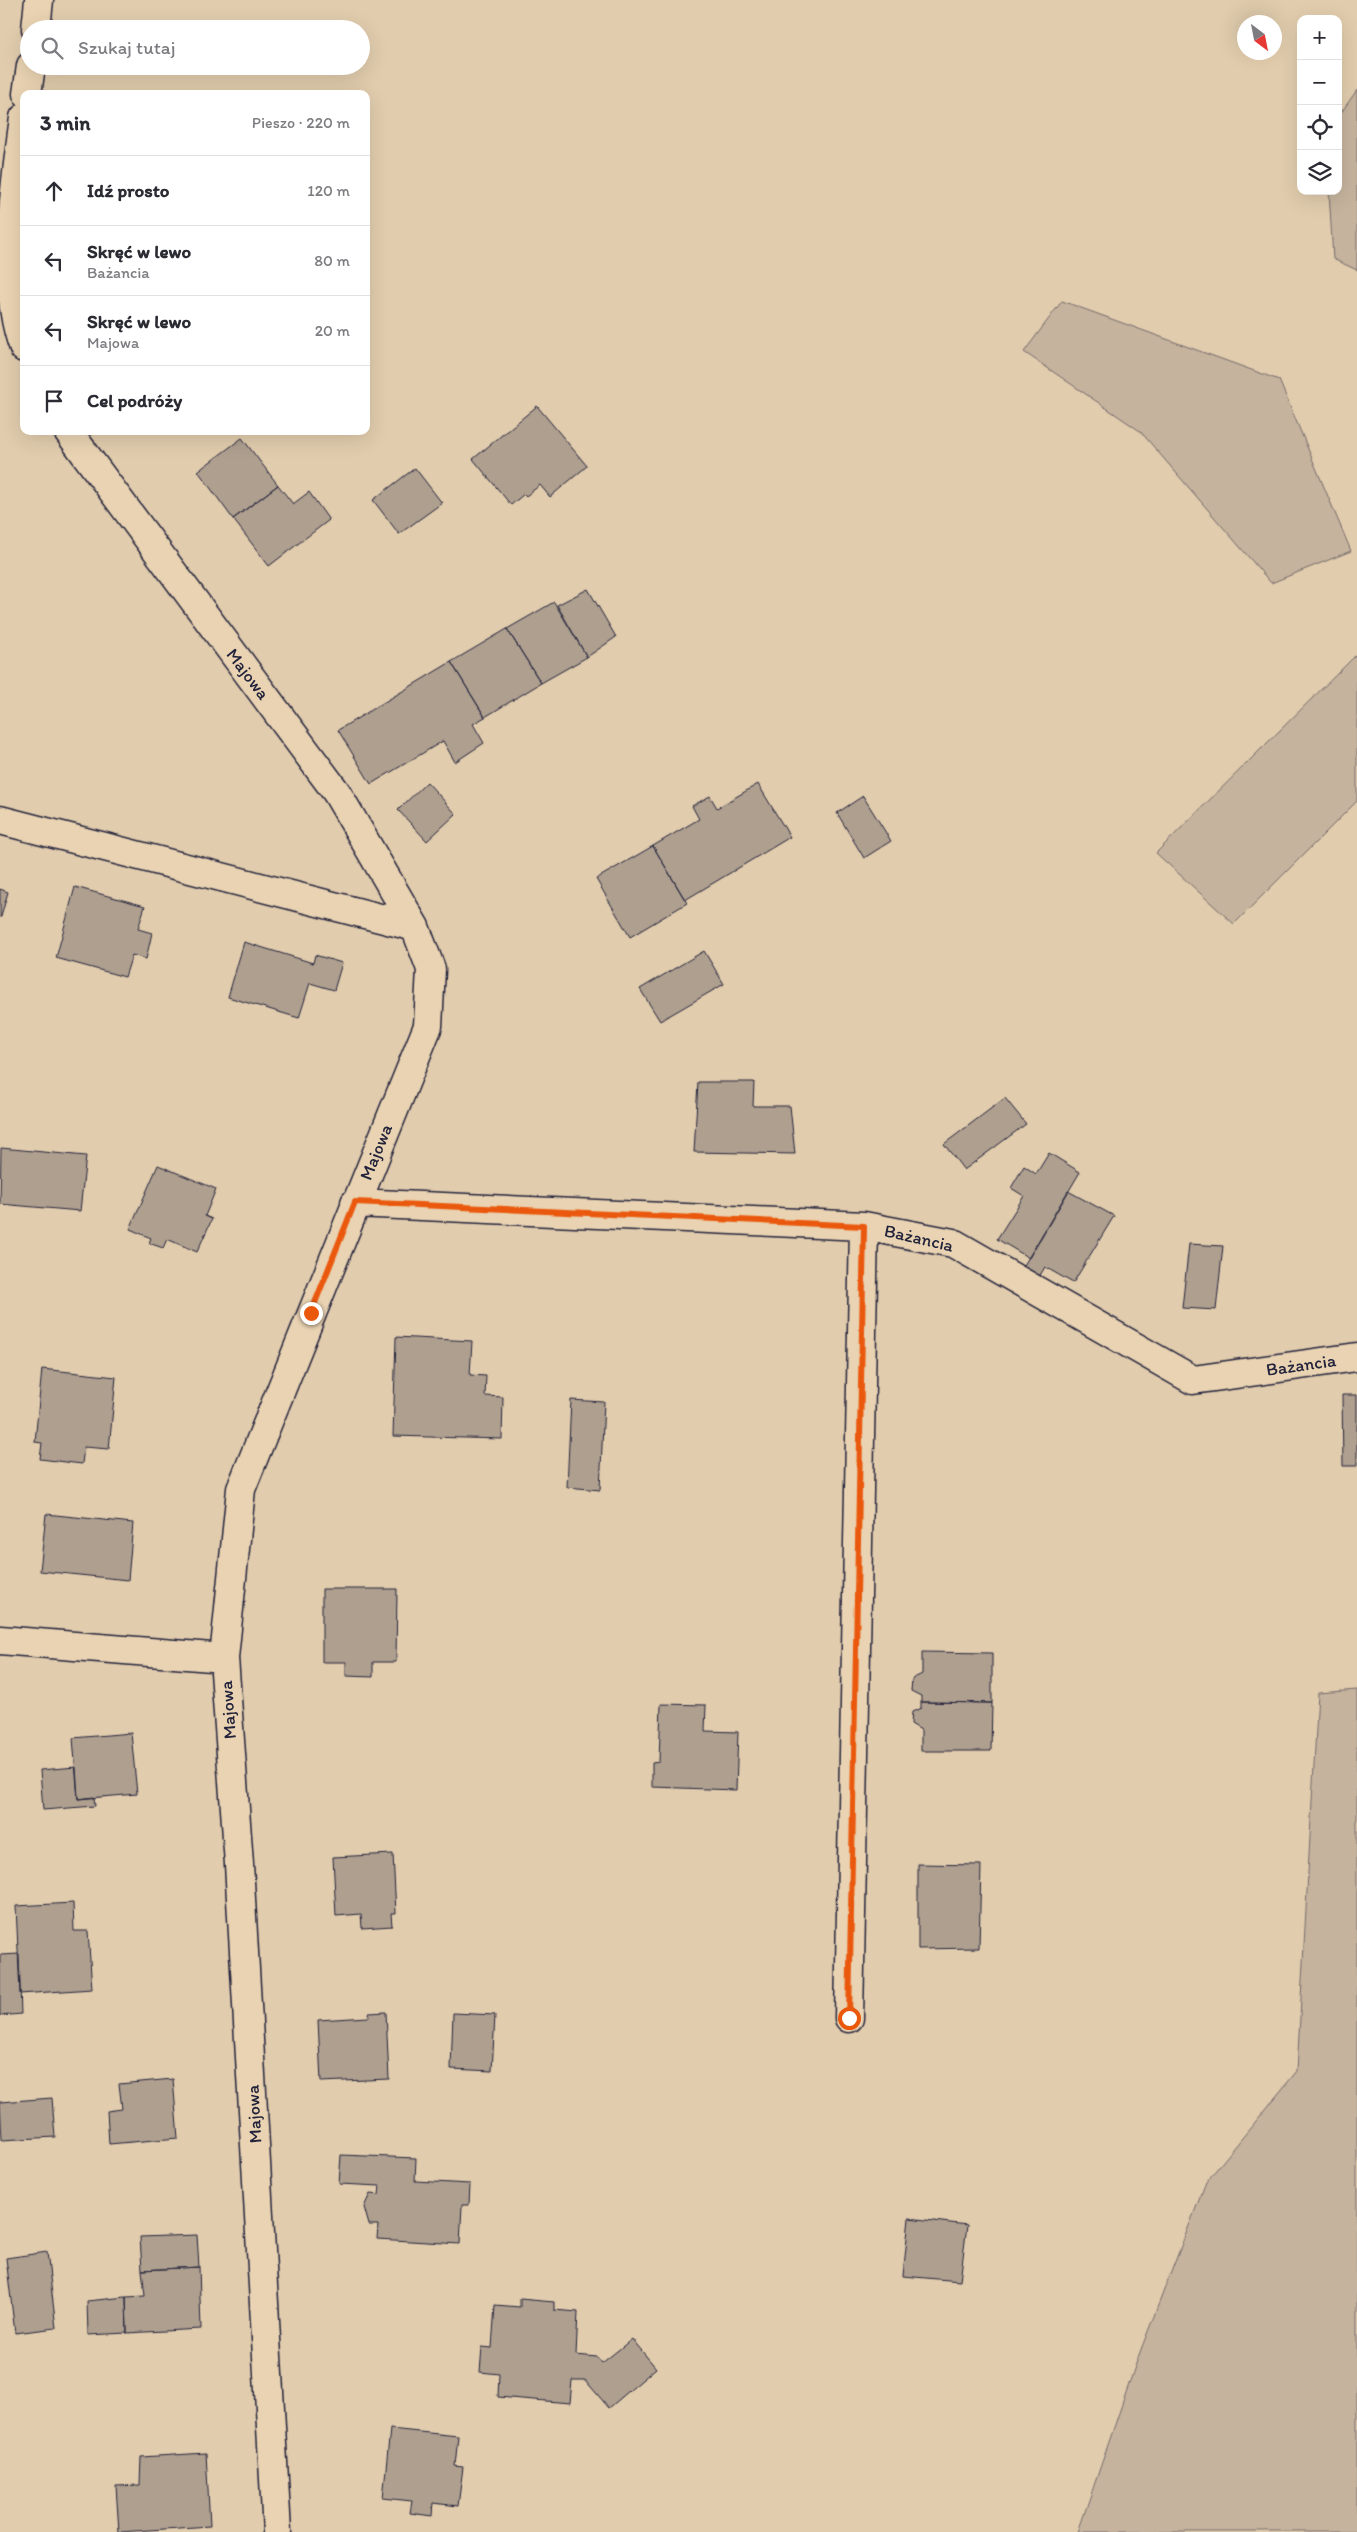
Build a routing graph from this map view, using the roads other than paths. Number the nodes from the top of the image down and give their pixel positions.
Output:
1 (39, 0) edge
2 (37, 20) edge
3 (30, 75) edge
4 (28, 90) edge
5 (20, 148) edge
6 (20, 338) edge
7 (71, 435) edge
8 (0, 820) edge
9 (415, 927) junction
10 (355, 1202) junction
11 (864, 1226) junction
12 (1357, 1357) edge
13 (0, 1640) edge
14 (224, 1658) junction
15 (849, 2018) dead end
16 (277, 2532) edge

1 - 2 street
3 - 4 street
5 - 6 street
7 - 9 street, Majowa
8 - 9 street
9 - 10 street, Majowa
10 - 11 street, Bażancia
10 - 14 street, Majowa
11 - 12 street, Bażancia
11 - 15 street
13 - 14 street
14 - 16 street, Majowa

